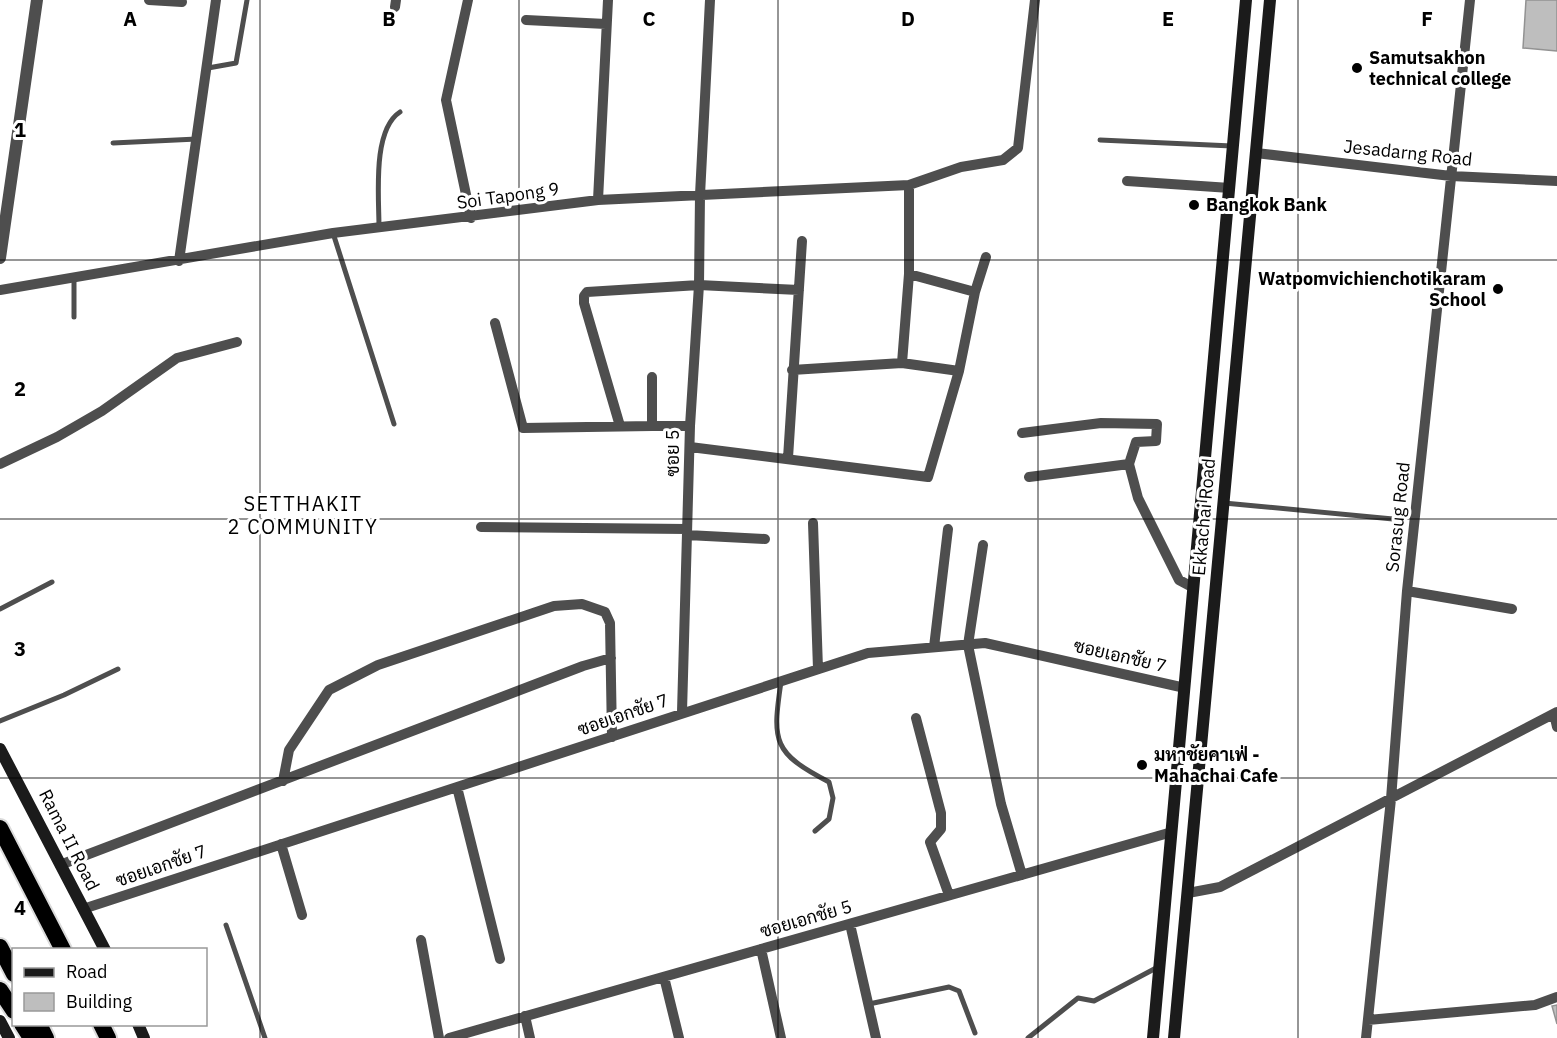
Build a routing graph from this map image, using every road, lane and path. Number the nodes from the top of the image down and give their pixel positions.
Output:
1 (37, 0) edge
2 (149, 0) edge
3 (216, 0) edge
4 (247, 0) edge
5 (468, 0) edge
6 (608, 0) edge
7 (710, 0) edge
8 (1035, 0) edge
9 (1246, 0) edge
10 (1270, 0) edge
11 (1470, 0) edge
12 (182, 3) dead end
13 (526, 20) dead end
14 (606, 24) junction
15 (208, 68) junction
16 (400, 112) dead end
17 (197, 139) junction
18 (1100, 140) dead end
19 (113, 142) dead end
20 (1234, 147) junction
21 (1256, 153) junction
22 (1451, 176) junction
23 (1127, 181) dead end
24 (1557, 181) edge
25 (909, 185) junction
26 (1230, 188) junction
27 (700, 195) junction
28 (598, 200) junction
29 (471, 218) junction
30 (379, 228) junction
31 (333, 233) junction
32 (802, 241) dead end
33 (986, 257) dead end
34 (0, 258) edge
35 (178, 261) junction
36 (909, 274) junction
37 (74, 277) junction
38 (699, 285) junction
39 (0, 290) edge
40 (800, 290) junction
41 (975, 292) junction
42 (74, 317) dead end
43 (495, 323) dead end
44 (237, 342) dead end
45 (902, 363) junction
46 (792, 370) junction
47 (959, 371) junction
48 (652, 377) dead end
49 (394, 424) dead end
50 (620, 426) junction
51 (652, 426) junction
52 (690, 426) junction
53 (1022, 433) dead end
54 (690, 447) junction
55 (788, 458) junction
56 (0, 464) edge
57 (1129, 464) junction
58 (1029, 477) dead end
59 (1224, 503) junction
60 (1393, 519) dead end
61 (813, 523) dead end
62 (481, 527) dead end
63 (948, 529) dead end
64 (687, 532) junction
65 (765, 539) dead end
66 (983, 545) dead end
67 (52, 582) dead end
68 (1194, 588) junction
69 (1407, 591) junction
70 (0, 609) edge
71 (1512, 609) dead end
72 (968, 645) junction
73 (934, 647) junction
74 (610, 658) junction
75 (118, 669) dead end
76 (818, 669) junction
77 (781, 680) junction
78 (1185, 688) junction
79 (682, 712) junction
80 (1556, 713) edge
81 (916, 718) dead end
82 (0, 721) edge
83 (1557, 727) edge
84 (612, 737) junction
85 (0, 749) edge
86 (283, 781) junction
87 (457, 787) junction
88 (1391, 799) junction
89 (0, 828) edge
90 (815, 831) dead end
91 (1172, 832) junction
92 (281, 844) junction
93 (60, 865) junction
94 (1022, 875) junction
95 (1188, 893) junction
96 (949, 895) junction
97 (83, 909) junction
98 (302, 915) dead end
99 (850, 924) junction
100 (226, 925) dead end
101 (421, 940) dead end
102 (0, 947) edge
103 (62, 948) edge
104 (104, 948) edge
105 (761, 949) junction
106 (500, 959) dead end
107 (1159, 966) junction
108 (12, 970) edge
109 (664, 977) junction
110 (0, 990) edge
111 (1557, 997) edge
112 (869, 1004) junction
113 (12, 1008) edge
114 (525, 1016) junction
115 (1368, 1020) junction
116 (0, 1021) edge
117 (975, 1033) dead end
118 (9, 1038) edge
119 (266, 1038) edge
120 (439, 1038) edge
121 (449, 1038) edge
122 (530, 1038) edge
123 (679, 1038) edge
124 (781, 1038) edge
125 (876, 1038) edge
126 (1028, 1038) edge
127 (1153, 1038) edge
128 (1174, 1038) edge
129 (1366, 1038) edge

1 - 34 street
2 - 12 street
3 - 15 street
4 - 15 lane
5 - 29 street
6 - 14 street
7 - 27 street, ซอย 5
8 - 25 street, Soi Tapong 9
9 - 20 main road, Ekkachai Road
10 - 21 main road, Ekkachai Road
11 - 22 street, Sorasug Road
13 - 14 street
14 - 28 street
15 - 17 street
16 - 30 lane
17 - 19 lane
17 - 35 street
18 - 20 lane
20 - 26 main road, Ekkachai Road
21 - 22 street, Jesadarng Road
21 - 59 main road, Ekkachai Road
22 - 24 street, Jesadarng Road
22 - 69 street, Sorasug Road
23 - 26 street
25 - 27 street, Soi Tapong 9
25 - 36 street
26 - 68 main road, Ekkachai Road
27 - 28 street, Soi Tapong 9
27 - 38 street, ซอย 5
28 - 29 street, Soi Tapong 9
29 - 30 street, Soi Tapong 9
30 - 31 street, Soi Tapong 9
31 - 35 street, Soi Tapong 9
31 - 49 lane
32 - 40 street
33 - 41 street
35 - 37 street, Soi Tapong 9
36 - 41 street
36 - 45 street
37 - 39 street, Soi Tapong 9
37 - 42 lane
38 - 40 street
38 - 50 street
38 - 52 street, ซอย 5
40 - 46 street
41 - 47 street
43 - 50 street
44 - 56 street
45 - 46 street
45 - 47 street
46 - 55 street
47 - 55 street
48 - 51 street
50 - 51 street
51 - 52 street
52 - 54 street, ซอย 5
53 - 57 street
54 - 55 street
54 - 64 street, ซอย 5
57 - 58 street
57 - 68 street
59 - 60 lane
59 - 95 main road, Ekkachai Road
61 - 76 street
62 - 64 street
63 - 73 street
64 - 65 street
64 - 79 street, ซอย 5
66 - 72 street
67 - 70 lane
68 - 78 main road, Ekkachai Road
69 - 71 street
69 - 88 street, Sorasug Road
72 - 73 street, ซอยเอกชัย 7
72 - 78 street, ซอยเอกชัย 7
72 - 94 street
73 - 76 street, ซอยเอกชัย 7
74 - 84 street
74 - 86 street
74 - 86 street
75 - 82 lane
76 - 77 street, ซอยเอกชัย 7
77 - 79 street, ซอยเอกชัย 7
77 - 90 lane
78 - 91 main road, Ekkachai Road
79 - 84 street, ซอยเอกชัย 7
80 - 83 street
80 - 88 street
81 - 96 street
84 - 87 street, ซอยเอกชัย 7
85 - 93 main road, Rama II Road
86 - 93 street
87 - 92 street, ซอยเอกชัย 7
87 - 106 street
88 - 95 street
88 - 115 street, Sorasug Road
89 - 103 highway
91 - 94 street, ซอยเอกชัย 5
91 - 107 main road, Ekkachai Road
92 - 97 street, ซอยเอกชัย 7
92 - 98 street
93 - 97 main road, Rama II Road
94 - 96 street, ซอยเอกชัย 5
95 - 128 main road, Ekkachai Road
96 - 99 street, ซอยเอกชัย 5
97 - 104 main road, Rama II Road
99 - 105 street, ซอยเอกชัย 5
99 - 112 street
100 - 119 lane
101 - 120 street
102 - 108 highway
105 - 109 street, ซอยเอกชัย 5
105 - 124 street
107 - 126 lane
107 - 127 main road, Ekkachai Road
109 - 114 street, ซอยเอกชัย 5
109 - 123 street
110 - 113 highway
111 - 115 street
112 - 117 lane
112 - 125 street
114 - 121 street, ซอยเอกชัย 5
114 - 122 street
115 - 129 street, Sorasug Road
116 - 118 main road

